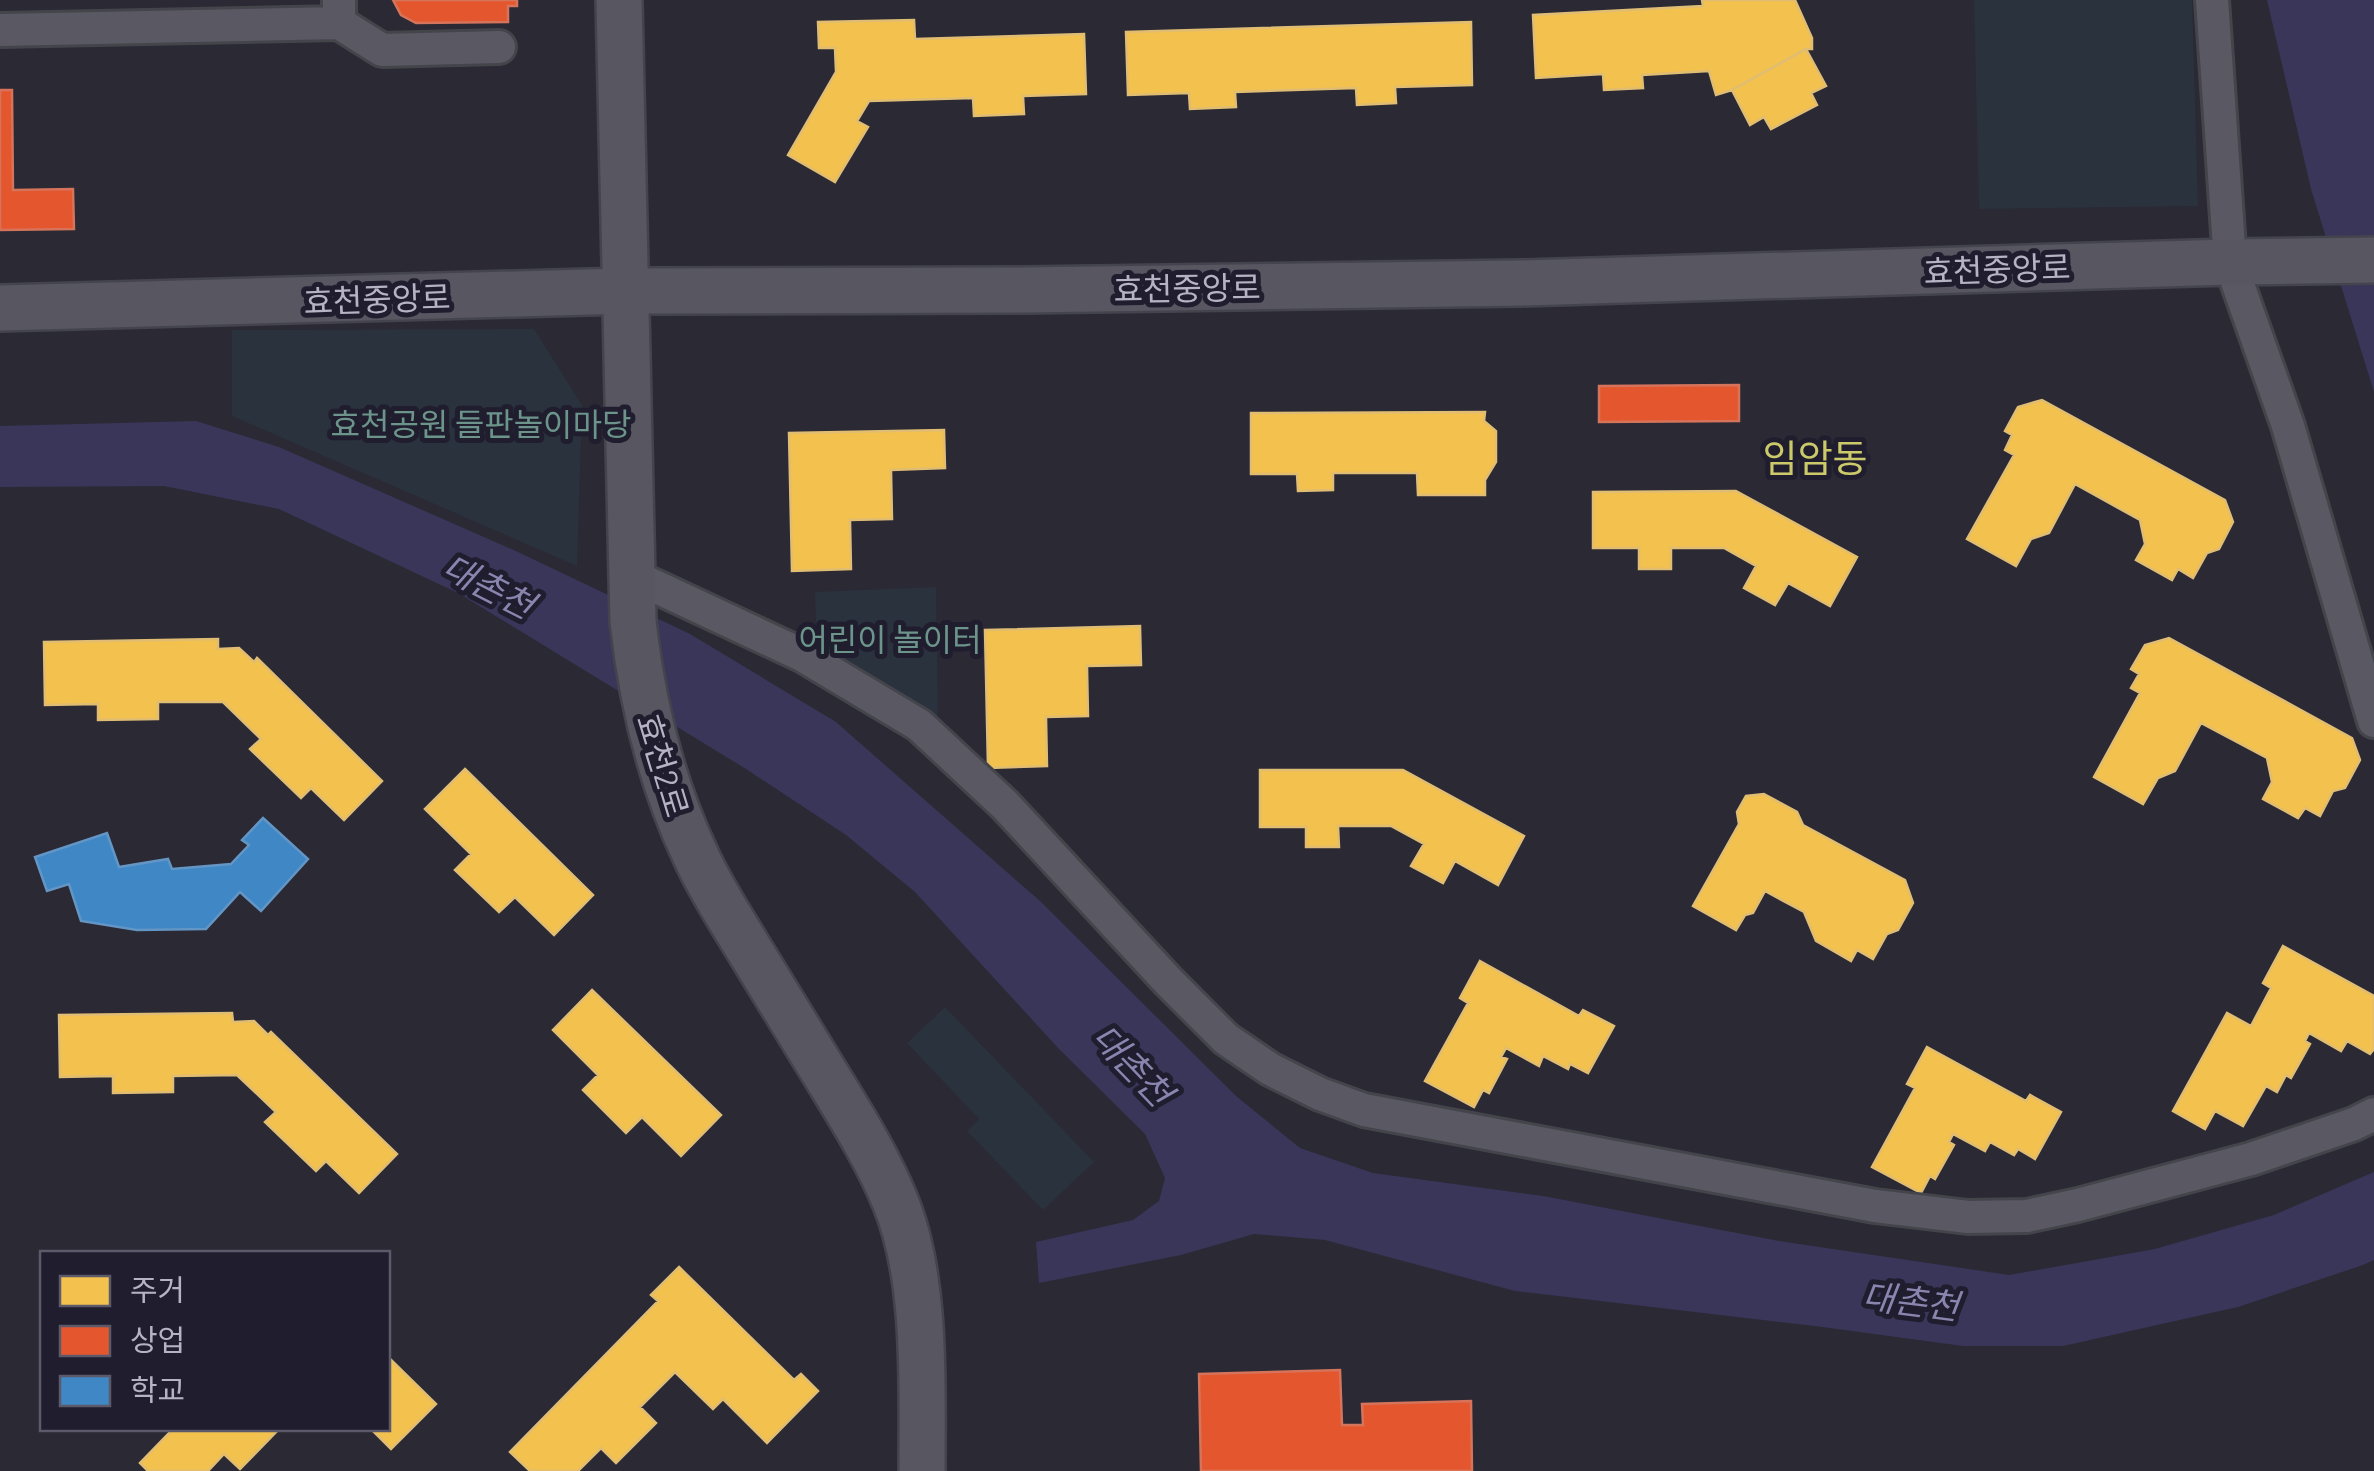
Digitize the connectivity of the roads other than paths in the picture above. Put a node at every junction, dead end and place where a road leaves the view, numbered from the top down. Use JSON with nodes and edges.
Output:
{"nodes":[{"id":1,"x":619,"y":0,"type":"edge"},
{"id":2,"x":2212,"y":0,"type":"edge"},
{"id":3,"x":339,"y":12,"type":"edge"},
{"id":4,"x":0,"y":30,"type":"edge"},
{"id":5,"x":499,"y":47,"type":"dead end"},
{"id":6,"x":2374,"y":260,"type":"edge"},
{"id":7,"x":2237,"y":261,"type":"junction"},
{"id":8,"x":624,"y":291,"type":"junction"},
{"id":9,"x":0,"y":308,"type":"edge"},
{"id":10,"x":633,"y":576,"type":"junction"},
{"id":11,"x":2374,"y":722,"type":"edge"},
{"id":12,"x":2374,"y":1114,"type":"edge"},
{"id":13,"x":922,"y":1471,"type":"edge"}],
"edges":[{"from":1,"to":8,"type":"street","name":"효천2로"},
{"from":2,"to":7,"type":"street"},
{"from":3,"to":4,"type":"street"},
{"from":3,"to":5,"type":"street"},
{"from":6,"to":7,"type":"street","name":"효천중앙로"},
{"from":7,"to":8,"type":"street","name":"효천중앙로"},
{"from":7,"to":11,"type":"street"},
{"from":8,"to":9,"type":"street","name":"효천중앙로"},
{"from":8,"to":10,"type":"street","name":"효천2로"},
{"from":10,"to":12,"type":"street"},
{"from":10,"to":13,"type":"street","name":"효천2로"}]}
